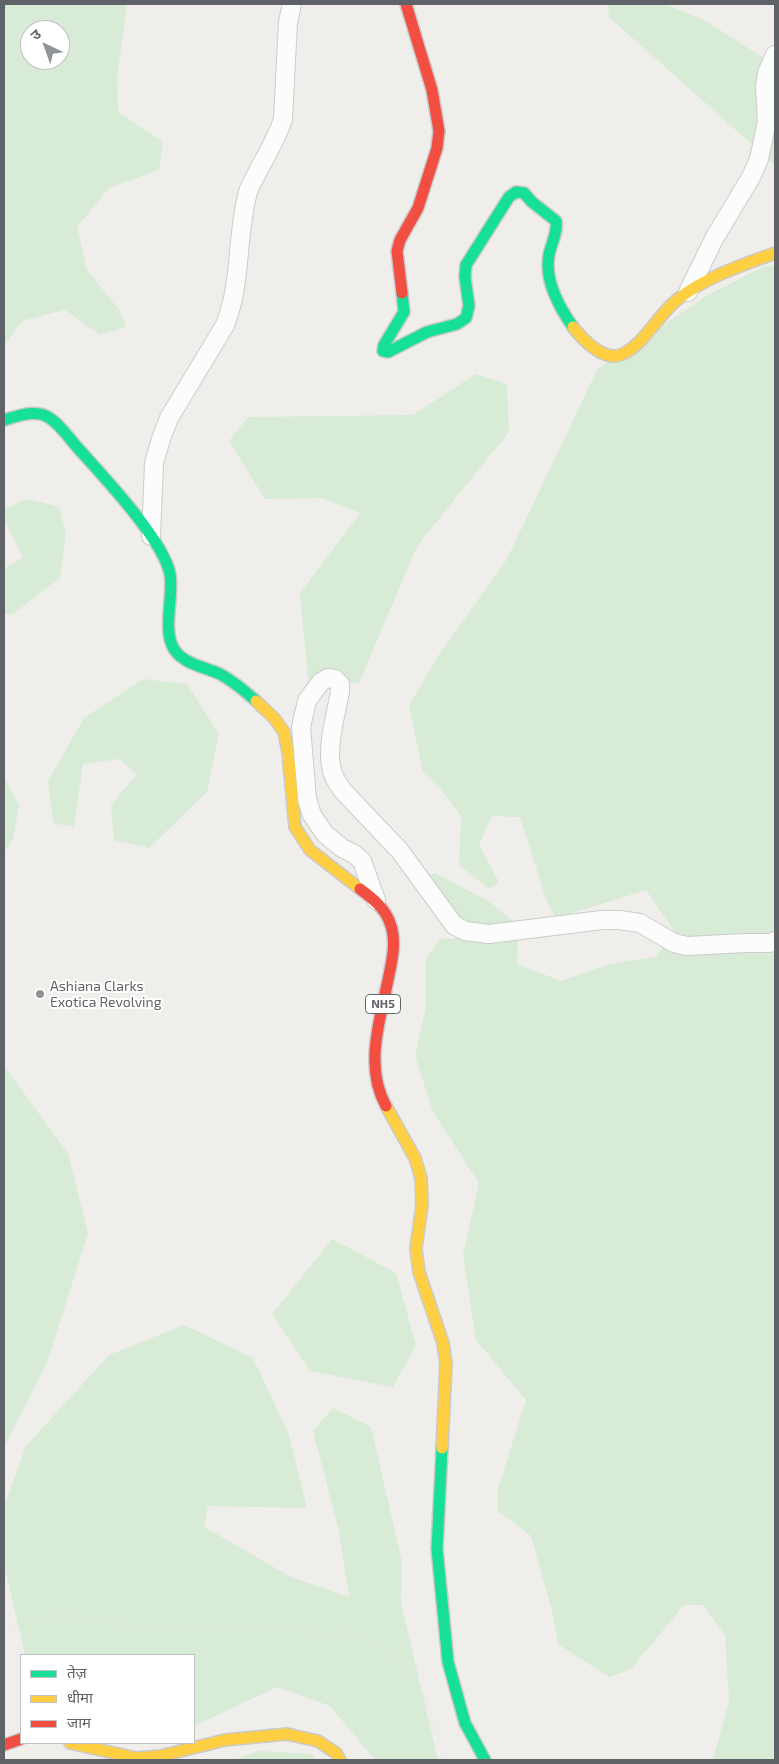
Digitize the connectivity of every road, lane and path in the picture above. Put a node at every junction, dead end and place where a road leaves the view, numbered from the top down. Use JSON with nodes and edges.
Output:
{"nodes":[{"id":1,"x":292,"y":4,"type":"edge"},
{"id":2,"x":406,"y":4,"type":"edge"},
{"id":3,"x":775,"y":54,"type":"edge"},
{"id":4,"x":775,"y":253,"type":"edge"},
{"id":5,"x":688,"y":292,"type":"junction"},
{"id":6,"x":4,"y":420,"type":"edge"},
{"id":7,"x":151,"y":536,"type":"junction"},
{"id":8,"x":376,"y":901,"type":"junction"},
{"id":9,"x":775,"y":941,"type":"edge"},
{"id":10,"x":20,"y":1739,"type":"edge"},
{"id":11,"x":74,"y":1744,"type":"edge"},
{"id":12,"x":4,"y":1745,"type":"edge"},
{"id":13,"x":340,"y":1760,"type":"edge"},
{"id":14,"x":485,"y":1760,"type":"edge"}],
"edges":[{"from":1,"to":7,"type":"street"},
{"from":2,"to":5,"type":"main road"},
{"from":3,"to":5,"type":"street"},
{"from":4,"to":5,"type":"main road"},
{"from":6,"to":7,"type":"main road","number":"NH5"},
{"from":7,"to":8,"type":"main road","number":"NH5"},
{"from":8,"to":9,"type":"street"},
{"from":8,"to":14,"type":"main road","number":"NH5"},
{"from":10,"to":12,"type":"main road"},
{"from":11,"to":13,"type":"main road"}]}
